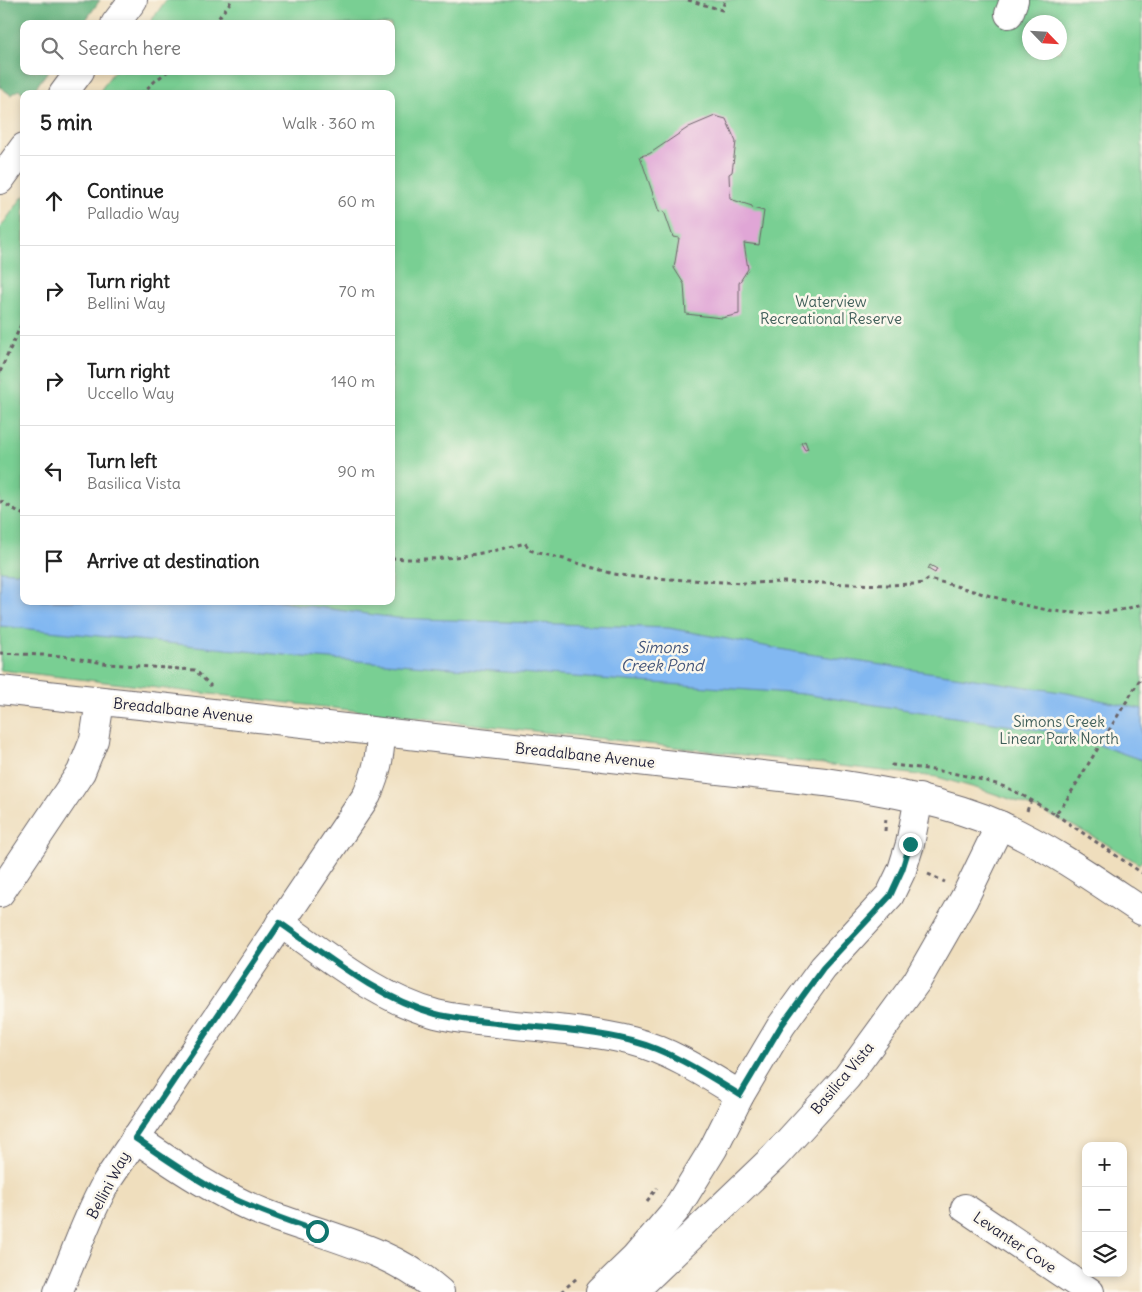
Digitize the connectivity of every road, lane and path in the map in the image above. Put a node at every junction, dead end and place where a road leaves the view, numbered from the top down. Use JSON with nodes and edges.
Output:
{"nodes":[{"id":1,"x":133,"y":0,"type":"edge"},
{"id":2,"x":232,"y":0,"type":"edge"},
{"id":3,"x":688,"y":0,"type":"edge"},
{"id":4,"x":725,"y":0,"type":"edge"},
{"id":5,"x":118,"y":20,"type":"edge"},
{"id":6,"x":217,"y":20,"type":"edge"},
{"id":7,"x":77,"y":75,"type":"edge"},
{"id":8,"x":162,"y":75,"type":"edge"},
{"id":9,"x":66,"y":90,"type":"edge"},
{"id":10,"x":145,"y":90,"type":"edge"},
{"id":11,"x":20,"y":153,"type":"edge"},
{"id":12,"x":0,"y":180,"type":"edge"},
{"id":13,"x":20,"y":327,"type":"edge"},
{"id":14,"x":0,"y":372,"type":"edge"},
{"id":15,"x":0,"y":501,"type":"edge"},
{"id":16,"x":20,"y":512,"type":"edge"},
{"id":17,"x":395,"y":558,"type":"edge"},
{"id":18,"x":1142,"y":604,"type":"edge"},
{"id":19,"x":0,"y":653,"type":"edge"},
{"id":20,"x":1142,"y":676,"type":"edge"},
{"id":21,"x":214,"y":689,"type":"dead end"},
{"id":22,"x":0,"y":690,"type":"edge"},
{"id":23,"x":100,"y":701,"type":"junction"},
{"id":24,"x":373,"y":732,"type":"junction"},
{"id":25,"x":919,"y":798,"type":"junction"},
{"id":26,"x":1031,"y":800,"type":"dead end"},
{"id":27,"x":1055,"y":814,"type":"junction"},
{"id":28,"x":1000,"y":826,"type":"junction"},
{"id":29,"x":1142,"y":873,"type":"edge"},
{"id":30,"x":0,"y":893,"type":"edge"},
{"id":31,"x":1142,"y":911,"type":"edge"},
{"id":32,"x":280,"y":923,"type":"junction"},
{"id":33,"x":740,"y":1095,"type":"junction"},
{"id":34,"x":135,"y":1138,"type":"junction"},
{"id":35,"x":965,"y":1208,"type":"dead end"},
{"id":36,"x":58,"y":1292,"type":"edge"},
{"id":37,"x":440,"y":1292,"type":"edge"},
{"id":38,"x":600,"y":1292,"type":"edge"},
{"id":39,"x":634,"y":1292,"type":"edge"},
{"id":40,"x":1090,"y":1292,"type":"edge"}],
"edges":[{"from":1,"to":5,"type":"street"},
{"from":2,"to":6,"type":"path"},
{"from":3,"to":4,"type":"path"},
{"from":7,"to":9,"type":"street"},
{"from":8,"to":10,"type":"path"},
{"from":11,"to":12,"type":"street"},
{"from":13,"to":14,"type":"path"},
{"from":15,"to":16,"type":"path"},
{"from":17,"to":18,"type":"path"},
{"from":19,"to":21,"type":"path"},
{"from":20,"to":27,"type":"path"},
{"from":22,"to":23,"type":"street","name":"Breadalbane Avenue"},
{"from":23,"to":24,"type":"street","name":"Breadalbane Avenue"},
{"from":23,"to":30,"type":"street"},
{"from":24,"to":25,"type":"street","name":"Breadalbane Avenue"},
{"from":24,"to":32,"type":"street","name":"Bellini Way"},
{"from":25,"to":28,"type":"street","name":"Breadalbane Avenue"},
{"from":25,"to":33,"type":"street"},
{"from":26,"to":27,"type":"path"},
{"from":27,"to":29,"type":"path"},
{"from":28,"to":31,"type":"street","name":"Breadalbane Avenue"},
{"from":28,"to":39,"type":"street","name":"Basilica Vista"},
{"from":32,"to":33,"type":"street"},
{"from":32,"to":34,"type":"street","name":"Bellini Way"},
{"from":33,"to":38,"type":"street"},
{"from":34,"to":36,"type":"street","name":"Bellini Way"},
{"from":34,"to":37,"type":"street"},
{"from":35,"to":40,"type":"street","name":"Levanter Cove"}]}
